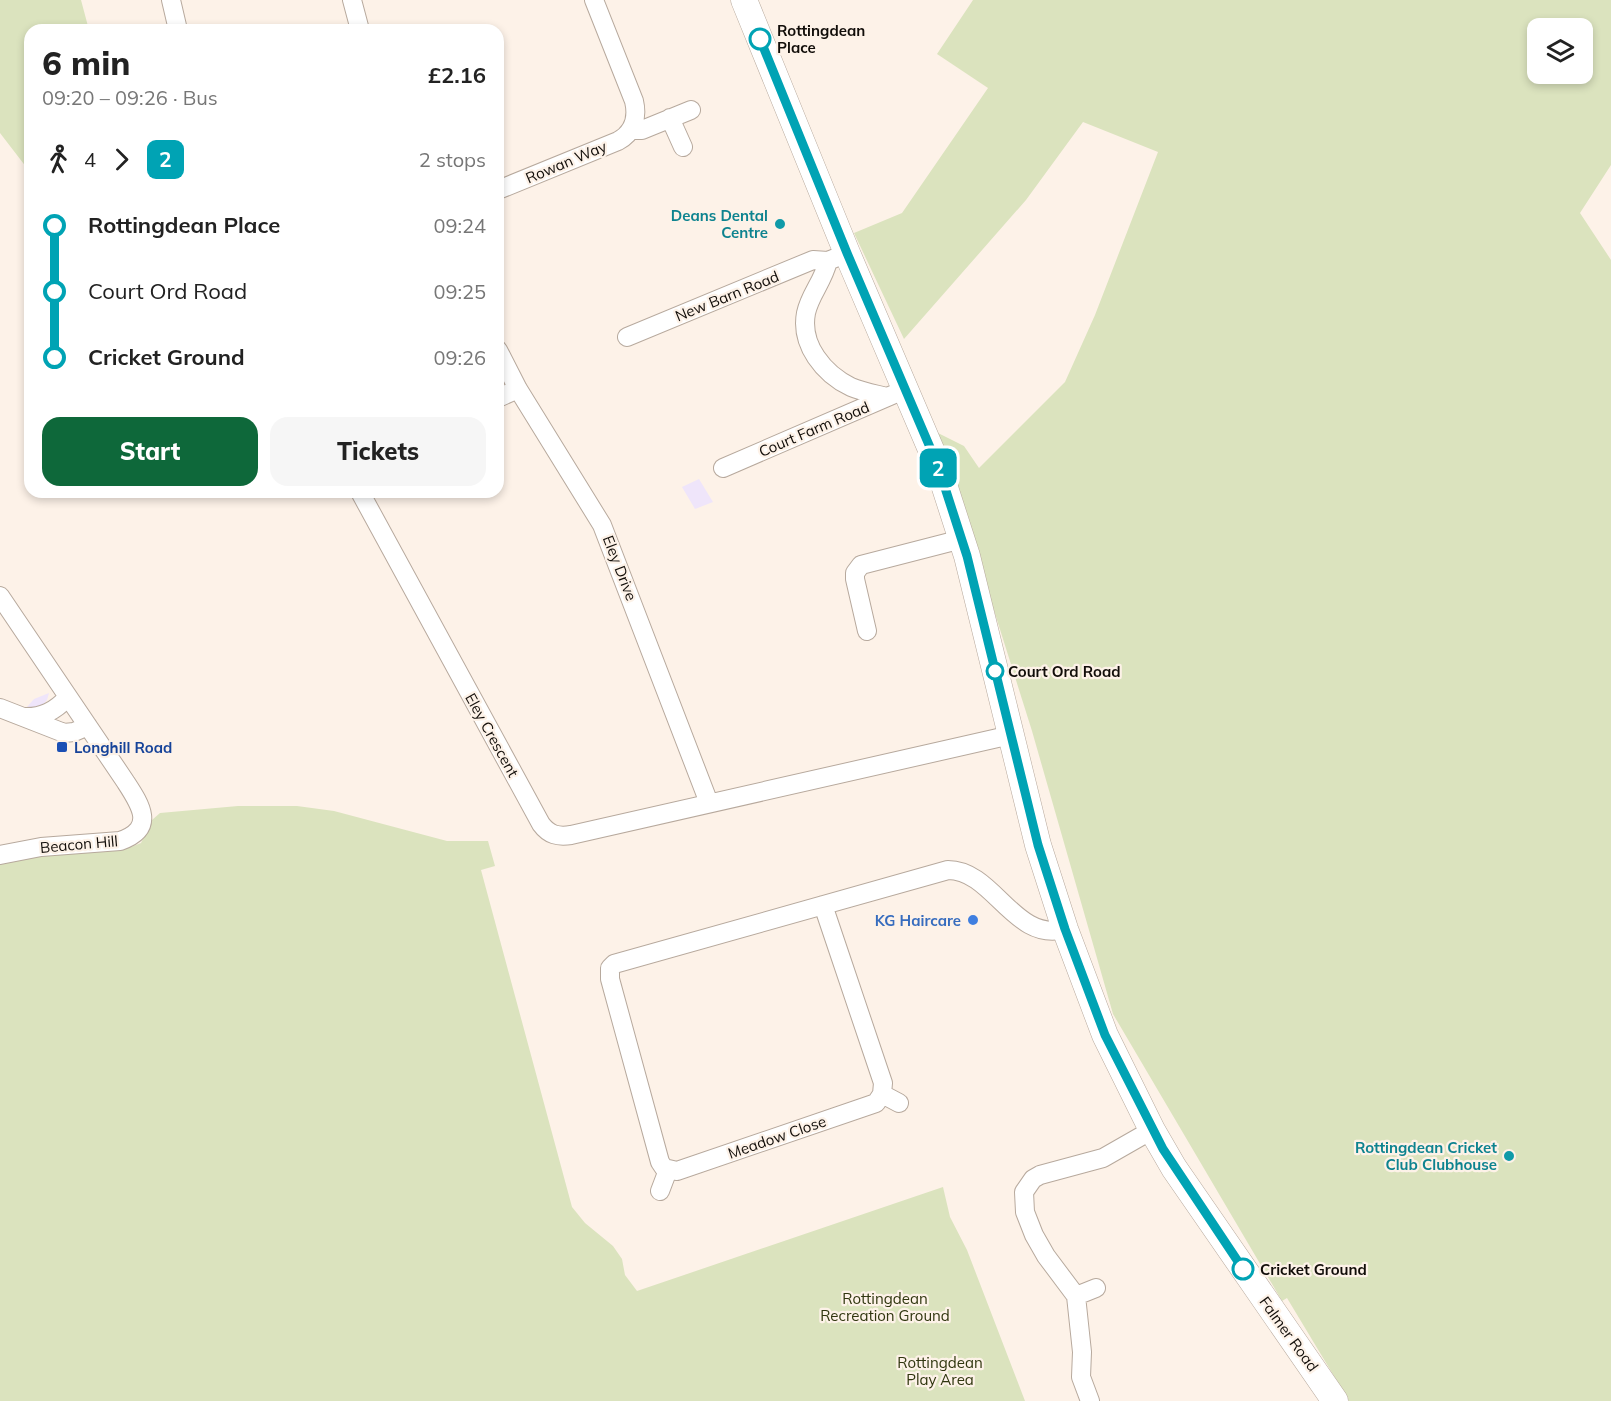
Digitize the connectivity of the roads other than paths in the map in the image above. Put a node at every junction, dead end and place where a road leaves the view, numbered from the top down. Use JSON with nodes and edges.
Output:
{"nodes":[{"id":1,"x":171,"y":0,"type":"edge"},
{"id":2,"x":352,"y":0,"type":"edge"},
{"id":3,"x":594,"y":0,"type":"edge"},
{"id":4,"x":744,"y":0,"type":"edge"},
{"id":5,"x":177,"y":24,"type":"edge"},
{"id":6,"x":358,"y":24,"type":"edge"},
{"id":7,"x":691,"y":110,"type":"dead end"},
{"id":8,"x":670,"y":118,"type":"junction"},
{"id":9,"x":630,"y":130,"type":"junction"},
{"id":10,"x":683,"y":147,"type":"dead end"},
{"id":11,"x":504,"y":188,"type":"edge"},
{"id":12,"x":837,"y":257,"type":"junction"},
{"id":13,"x":627,"y":338,"type":"dead end"},
{"id":14,"x":504,"y":362,"type":"edge"},
{"id":15,"x":518,"y":389,"type":"junction"},
{"id":16,"x":897,"y":393,"type":"junction"},
{"id":17,"x":504,"y":395,"type":"edge"},
{"id":18,"x":723,"y":468,"type":"dead end"},
{"id":19,"x":363,"y":498,"type":"edge"},
{"id":20,"x":962,"y":539,"type":"junction"},
{"id":21,"x":0,"y":596,"type":"edge"},
{"id":22,"x":867,"y":631,"type":"dead end"},
{"id":23,"x":68,"y":697,"type":"junction"},
{"id":24,"x":0,"y":708,"type":"edge"},
{"id":25,"x":21,"y":717,"type":"junction"},
{"id":26,"x":88,"y":726,"type":"junction"},
{"id":27,"x":1011,"y":735,"type":"junction"},
{"id":28,"x":709,"y":803,"type":"junction"},
{"id":29,"x":0,"y":855,"type":"edge"},
{"id":30,"x":823,"y":905,"type":"junction"},
{"id":31,"x":1065,"y":929,"type":"junction"},
{"id":32,"x":882,"y":1094,"type":"junction"},
{"id":33,"x":899,"y":1104,"type":"dead end"},
{"id":34,"x":1152,"y":1130,"type":"junction"},
{"id":35,"x":668,"y":1170,"type":"junction"},
{"id":36,"x":660,"y":1191,"type":"dead end"},
{"id":37,"x":1096,"y":1288,"type":"dead end"},
{"id":38,"x":1076,"y":1296,"type":"junction"},
{"id":39,"x":1090,"y":1401,"type":"edge"},
{"id":40,"x":1335,"y":1401,"type":"edge"}],
"edges":[{"from":1,"to":5,"type":"street"},
{"from":2,"to":6,"type":"street"},
{"from":3,"to":9,"type":"street"},
{"from":4,"to":12,"type":"main road","name":"Falmer Road"},
{"from":7,"to":8,"type":"street","name":"Rowan Way"},
{"from":8,"to":9,"type":"street","name":"Rowan Way"},
{"from":8,"to":10,"type":"street"},
{"from":9,"to":11,"type":"street","name":"Rowan Way"},
{"from":12,"to":13,"type":"street","name":"New Barn Road"},
{"from":12,"to":16,"type":"main road","name":"Falmer Road"},
{"from":12,"to":16,"type":"street"},
{"from":14,"to":15,"type":"street","name":"Eley Drive"},
{"from":15,"to":17,"type":"street"},
{"from":15,"to":28,"type":"street","name":"Eley Drive"},
{"from":16,"to":18,"type":"street","name":"Court Farm Road"},
{"from":16,"to":20,"type":"main road","name":"Falmer Road"},
{"from":19,"to":28,"type":"street","name":"Eley Crescent"},
{"from":20,"to":22,"type":"street"},
{"from":20,"to":27,"type":"main road","name":"Falmer Road"},
{"from":21,"to":23,"type":"street"},
{"from":23,"to":25,"type":"street"},
{"from":23,"to":26,"type":"street"},
{"from":24,"to":25,"type":"street"},
{"from":25,"to":26,"type":"street"},
{"from":26,"to":29,"type":"street","name":"Beacon Hill"},
{"from":27,"to":28,"type":"street"},
{"from":27,"to":31,"type":"main road","name":"Falmer Road"},
{"from":30,"to":31,"type":"street"},
{"from":30,"to":32,"type":"street"},
{"from":30,"to":35,"type":"street"},
{"from":31,"to":34,"type":"main road","name":"Falmer Road"},
{"from":32,"to":33,"type":"street"},
{"from":32,"to":35,"type":"street","name":"Meadow Close"},
{"from":34,"to":38,"type":"street"},
{"from":34,"to":40,"type":"main road","name":"Falmer Road"},
{"from":35,"to":36,"type":"street"},
{"from":37,"to":38,"type":"street"},
{"from":38,"to":39,"type":"street"}]}
